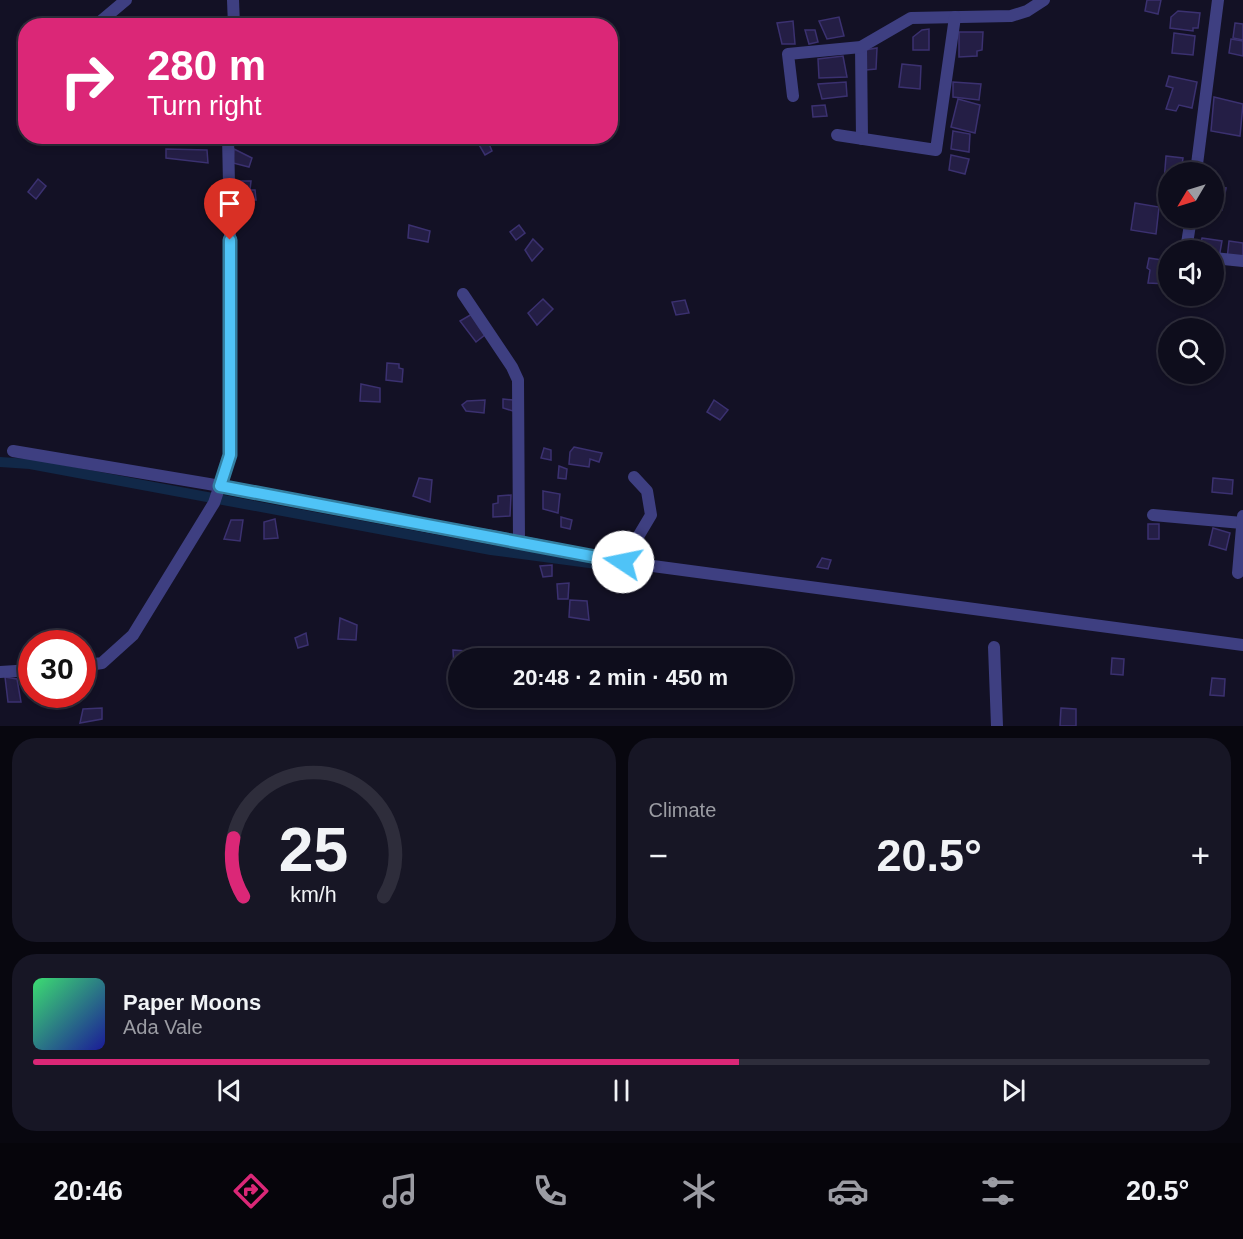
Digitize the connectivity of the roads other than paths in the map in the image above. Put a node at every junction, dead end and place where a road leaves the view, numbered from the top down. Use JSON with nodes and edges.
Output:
{"nodes":[{"id":1,"x":126,"y":0,"type":"edge"},
{"id":2,"x":234,"y":0,"type":"edge"},
{"id":3,"x":1044,"y":0,"type":"edge"},
{"id":4,"x":1218,"y":0,"type":"edge"},
{"id":5,"x":955,"y":17,"type":"junction"},
{"id":6,"x":105,"y":18,"type":"edge"},
{"id":7,"x":234,"y":18,"type":"edge"},
{"id":8,"x":861,"y":47,"type":"junction"},
{"id":9,"x":793,"y":96,"type":"dead end"},
{"id":10,"x":837,"y":135,"type":"dead end"},
{"id":11,"x":862,"y":139,"type":"junction"},
{"id":12,"x":228,"y":144,"type":"edge"},
{"id":13,"x":1197,"y":162,"type":"edge"},
{"id":14,"x":1224,"y":259,"type":"edge"},
{"id":15,"x":1243,"y":261,"type":"edge"},
{"id":16,"x":463,"y":294,"type":"dead end"},
{"id":17,"x":13,"y":451,"type":"dead end"},
{"id":18,"x":634,"y":477,"type":"dead end"},
{"id":19,"x":217,"y":493,"type":"junction"},
{"id":20,"x":1153,"y":515,"type":"dead end"},
{"id":21,"x":1243,"y":516,"type":"edge"},
{"id":22,"x":1242,"y":523,"type":"edge"},
{"id":23,"x":519,"y":541,"type":"junction"},
{"id":24,"x":623,"y":562,"type":"junction"},
{"id":25,"x":1238,"y":573,"type":"dead end"},
{"id":26,"x":1243,"y":645,"type":"edge"},
{"id":27,"x":994,"y":648,"type":"dead end"},
{"id":28,"x":96,"y":664,"type":"edge"},
{"id":29,"x":18,"y":671,"type":"edge"},
{"id":30,"x":0,"y":672,"type":"edge"},
{"id":31,"x":997,"y":726,"type":"edge"}],
"edges":[{"from":1,"to":6,"type":"street"},
{"from":2,"to":7,"type":"street"},
{"from":3,"to":5,"type":"street"},
{"from":4,"to":13,"type":"street"},
{"from":5,"to":8,"type":"street"},
{"from":5,"to":11,"type":"street"},
{"from":8,"to":9,"type":"street"},
{"from":8,"to":11,"type":"street"},
{"from":10,"to":11,"type":"street"},
{"from":12,"to":19,"type":"street"},
{"from":14,"to":15,"type":"street"},
{"from":16,"to":23,"type":"street"},
{"from":17,"to":19,"type":"street"},
{"from":18,"to":24,"type":"street"},
{"from":19,"to":23,"type":"street"},
{"from":19,"to":28,"type":"street"},
{"from":20,"to":22,"type":"street"},
{"from":21,"to":22,"type":"street"},
{"from":22,"to":25,"type":"street"},
{"from":23,"to":24,"type":"street"},
{"from":24,"to":26,"type":"street"},
{"from":27,"to":31,"type":"street"},
{"from":29,"to":30,"type":"street"}]}
